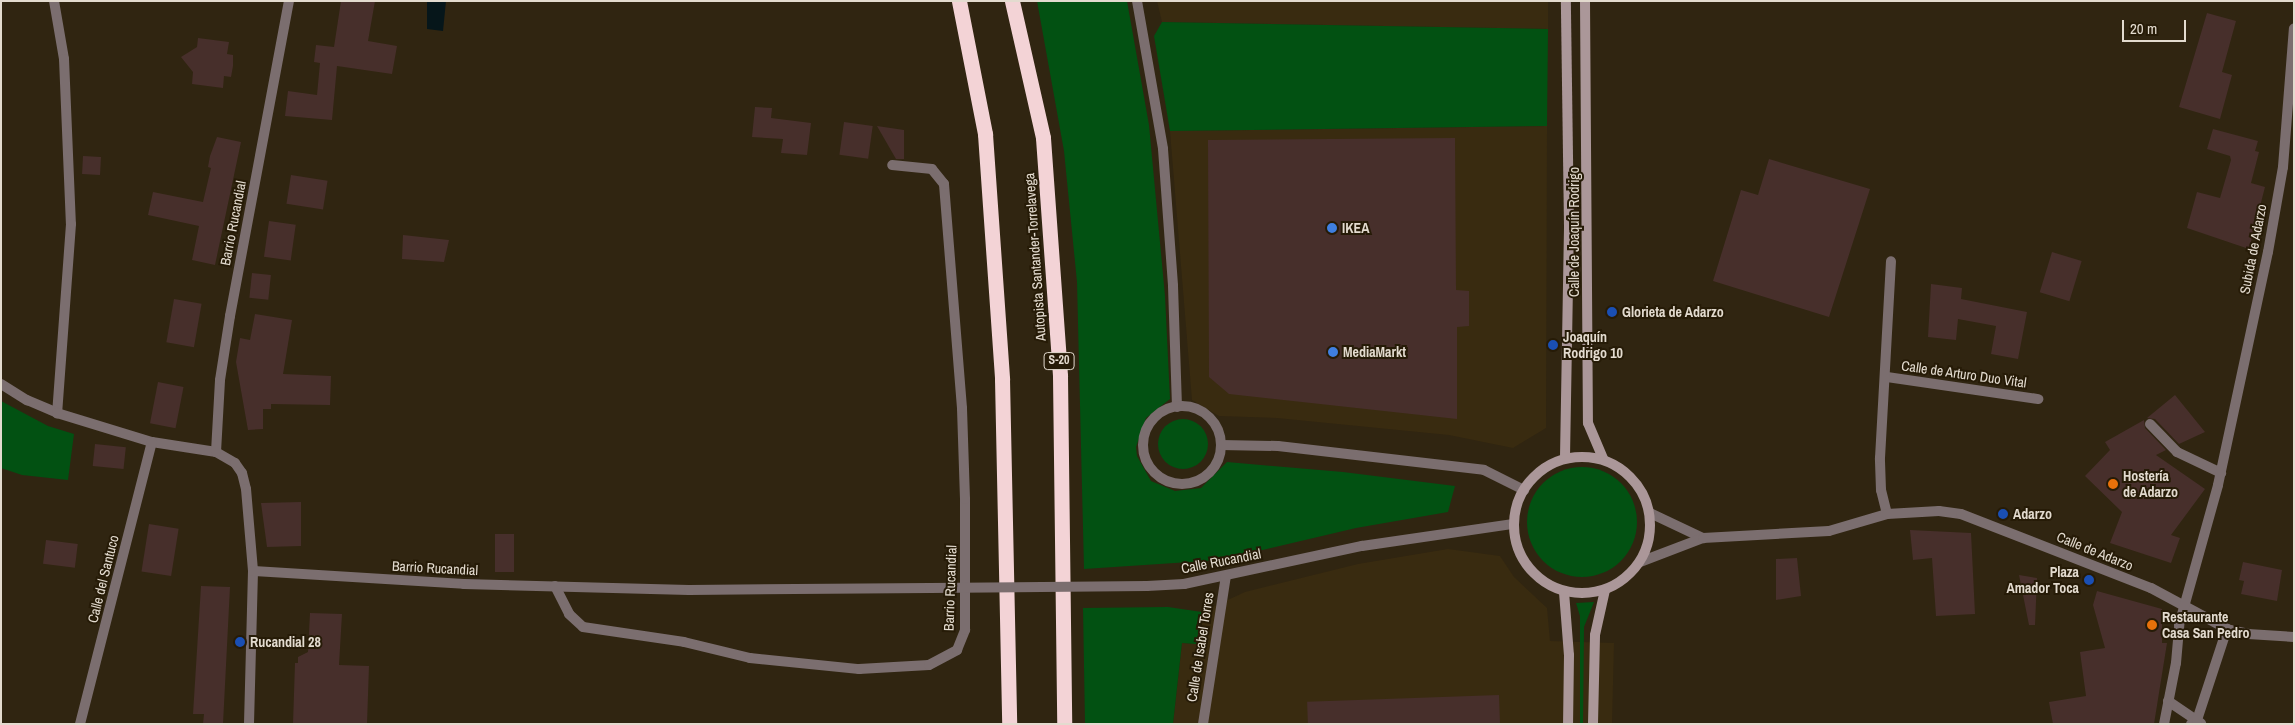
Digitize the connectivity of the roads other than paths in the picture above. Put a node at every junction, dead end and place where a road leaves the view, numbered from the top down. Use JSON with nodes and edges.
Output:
{"nodes":[{"id":1,"x":54,"y":1,"type":"edge"},
{"id":2,"x":288,"y":1,"type":"edge"},
{"id":3,"x":959,"y":1,"type":"edge"},
{"id":4,"x":1012,"y":1,"type":"edge"},
{"id":5,"x":1137,"y":1,"type":"edge"},
{"id":6,"x":1566,"y":1,"type":"edge"},
{"id":7,"x":1585,"y":1,"type":"edge"},
{"id":8,"x":2294,"y":28,"type":"edge"},
{"id":9,"x":892,"y":165,"type":"dead end"},
{"id":10,"x":1892,"y":261,"type":"dead end"},
{"id":11,"x":1887,"y":377,"type":"junction"},
{"id":12,"x":1,"y":384,"type":"edge"},
{"id":13,"x":2038,"y":399,"type":"dead end"},
{"id":14,"x":1177,"y":406,"type":"junction"},
{"id":15,"x":57,"y":413,"type":"junction"},
{"id":16,"x":2150,"y":424,"type":"dead end"},
{"id":17,"x":152,"y":442,"type":"junction"},
{"id":18,"x":1221,"y":445,"type":"junction"},
{"id":19,"x":216,"y":452,"type":"junction"},
{"id":20,"x":1565,"y":457,"type":"junction"},
{"id":21,"x":1603,"y":459,"type":"junction"},
{"id":22,"x":2221,"y":473,"type":"junction"},
{"id":23,"x":1524,"y":490,"type":"junction"},
{"id":24,"x":1650,"y":513,"type":"junction"},
{"id":25,"x":1887,"y":514,"type":"junction"},
{"id":26,"x":1513,"y":524,"type":"junction"},
{"id":27,"x":1703,"y":538,"type":"junction"},
{"id":28,"x":1640,"y":562,"type":"junction"},
{"id":29,"x":253,"y":571,"type":"junction"},
{"id":30,"x":1226,"y":576,"type":"junction"},
{"id":31,"x":555,"y":586,"type":"junction"},
{"id":32,"x":930,"y":588,"type":"joint"},
{"id":33,"x":1605,"y":590,"type":"junction"},
{"id":34,"x":1564,"y":592,"type":"junction"},
{"id":35,"x":2186,"y":604,"type":"junction"},
{"id":36,"x":2227,"y":629,"type":"junction"},
{"id":37,"x":2294,"y":637,"type":"edge"},
{"id":38,"x":2168,"y":701,"type":"junction"},
{"id":39,"x":81,"y":723,"type":"edge"},
{"id":40,"x":2197,"y":723,"type":"edge"},
{"id":41,"x":248,"y":724,"type":"edge"},
{"id":42,"x":1009,"y":724,"type":"edge"},
{"id":43,"x":1064,"y":724,"type":"edge"},
{"id":44,"x":1203,"y":724,"type":"edge"},
{"id":45,"x":1568,"y":724,"type":"edge"},
{"id":46,"x":1593,"y":724,"type":"edge"},
{"id":47,"x":2164,"y":724,"type":"edge"}],
"edges":[{"from":1,"to":15,"type":"street"},
{"from":2,"to":19,"type":"street","name":"Barrio Rucandial"},
{"from":3,"to":42,"type":"highway"},
{"from":4,"to":43,"type":"highway","name":"Autopista Santander-Torrelavega","number":"S-20"},
{"from":5,"to":14,"type":"street"},
{"from":6,"to":20,"type":"main road","name":"Calle de Joaquín Rodrigo"},
{"from":7,"to":21,"type":"main road","name":"Calle de Joaquín Rodrigo"},
{"from":8,"to":22,"type":"street","name":"Subida de Adarzo"},
{"from":9,"to":31,"type":"street","name":"Barrio Rucandial"},
{"from":10,"to":11,"type":"street","name":"Calle de Arturo Duo Vital"},
{"from":11,"to":13,"type":"street","name":"Calle de Arturo Duo Vital"},
{"from":11,"to":25,"type":"street","name":"Calle de Arturo Duo Vital"},
{"from":12,"to":15,"type":"street"},
{"from":14,"to":18,"type":"street"},
{"from":14,"to":18,"type":"street"},
{"from":15,"to":17,"type":"street"},
{"from":16,"to":22,"type":"street"},
{"from":17,"to":19,"type":"street"},
{"from":17,"to":39,"type":"street","name":"Calle del Santuco"},
{"from":18,"to":23,"type":"street"},
{"from":19,"to":29,"type":"street"},
{"from":20,"to":21,"type":"main road"},
{"from":20,"to":23,"type":"main road"},
{"from":21,"to":24,"type":"main road"},
{"from":22,"to":35,"type":"street","name":"Subida de Adarzo"},
{"from":23,"to":26,"type":"main road"},
{"from":24,"to":27,"type":"street","name":"Calle de Adarzo"},
{"from":24,"to":28,"type":"main road"},
{"from":25,"to":27,"type":"street","name":"Calle de Adarzo"},
{"from":25,"to":35,"type":"street","name":"Calle de Adarzo"},
{"from":26,"to":30,"type":"street","name":"Calle Rucandial"},
{"from":26,"to":34,"type":"main road"},
{"from":27,"to":28,"type":"street","name":"Calle de Adarzo"},
{"from":28,"to":33,"type":"main road"},
{"from":29,"to":31,"type":"street","name":"Barrio Rucandial"},
{"from":29,"to":41,"type":"street"},
{"from":30,"to":32,"type":"street","name":"Calle Rucandial","bridge":true},
{"from":30,"to":44,"type":"street","name":"Calle de Isabel Torres"},
{"from":31,"to":32,"type":"street","name":"Barrio Rucandial"},
{"from":33,"to":34,"type":"main road"},
{"from":33,"to":46,"type":"main road"},
{"from":34,"to":45,"type":"main road"},
{"from":35,"to":36,"type":"street","name":"Calle de Adarzo"},
{"from":35,"to":38,"type":"street","name":"Subida de Adarzo"},
{"from":36,"to":37,"type":"street","name":"Calle de Adarzo"},
{"from":36,"to":40,"type":"street"},
{"from":38,"to":40,"type":"street"},
{"from":38,"to":47,"type":"street","name":"Subida de Adarzo"}]}
